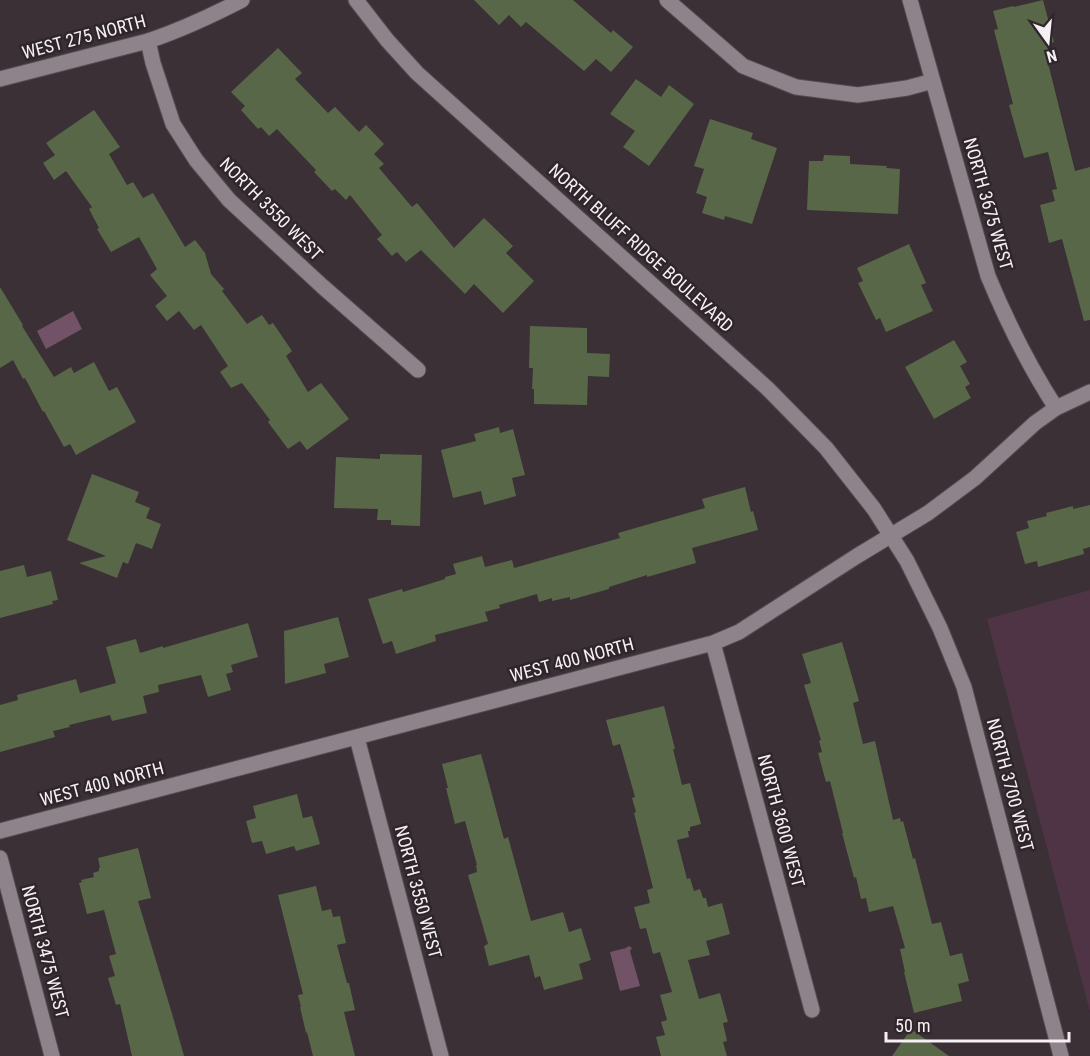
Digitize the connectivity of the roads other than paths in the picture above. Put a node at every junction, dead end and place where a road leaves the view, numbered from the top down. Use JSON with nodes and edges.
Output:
{"nodes":[{"id":1,"x":242,"y":0,"type":"edge"},
{"id":2,"x":356,"y":0,"type":"edge"},
{"id":3,"x":667,"y":0,"type":"edge"},
{"id":4,"x":910,"y":0,"type":"edge"},
{"id":5,"x":148,"y":41,"type":"junction"},
{"id":6,"x":0,"y":80,"type":"edge"},
{"id":7,"x":933,"y":81,"type":"junction"},
{"id":8,"x":417,"y":370,"type":"dead end"},
{"id":9,"x":1090,"y":392,"type":"edge"},
{"id":10,"x":1056,"y":408,"type":"junction"},
{"id":11,"x":891,"y":535,"type":"junction"},
{"id":12,"x":713,"y":643,"type":"junction"},
{"id":13,"x":357,"y":738,"type":"junction"},
{"id":14,"x":0,"y":831,"type":"edge"},
{"id":15,"x":0,"y":858,"type":"edge"},
{"id":16,"x":812,"y":1010,"type":"dead end"},
{"id":17,"x":52,"y":1056,"type":"edge"},
{"id":18,"x":441,"y":1056,"type":"edge"},
{"id":19,"x":1061,"y":1056,"type":"edge"}],
"edges":[{"from":1,"to":5,"type":"street","name":"WEST 275 NORTH"},
{"from":2,"to":11,"type":"street","name":"NORTH BLUFF RIDGE BOULEVARD"},
{"from":3,"to":7,"type":"street"},
{"from":4,"to":7,"type":"street","name":"NORTH 3675 WEST"},
{"from":5,"to":6,"type":"street","name":"WEST 275 NORTH"},
{"from":5,"to":8,"type":"street","name":"NORTH 3550 WEST"},
{"from":7,"to":10,"type":"street","name":"NORTH 3675 WEST"},
{"from":9,"to":10,"type":"street","name":"WEST 400 NORTH"},
{"from":10,"to":11,"type":"street","name":"WEST 400 NORTH"},
{"from":11,"to":12,"type":"street","name":"WEST 400 NORTH"},
{"from":11,"to":19,"type":"street","name":"NORTH 3700 WEST"},
{"from":12,"to":13,"type":"street","name":"WEST 400 NORTH"},
{"from":12,"to":16,"type":"street","name":"NORTH 3600 WEST"},
{"from":13,"to":14,"type":"street","name":"WEST 400 NORTH"},
{"from":13,"to":18,"type":"street","name":"NORTH 3550 WEST"},
{"from":15,"to":17,"type":"street","name":"NORTH 3475 WEST"}]}
